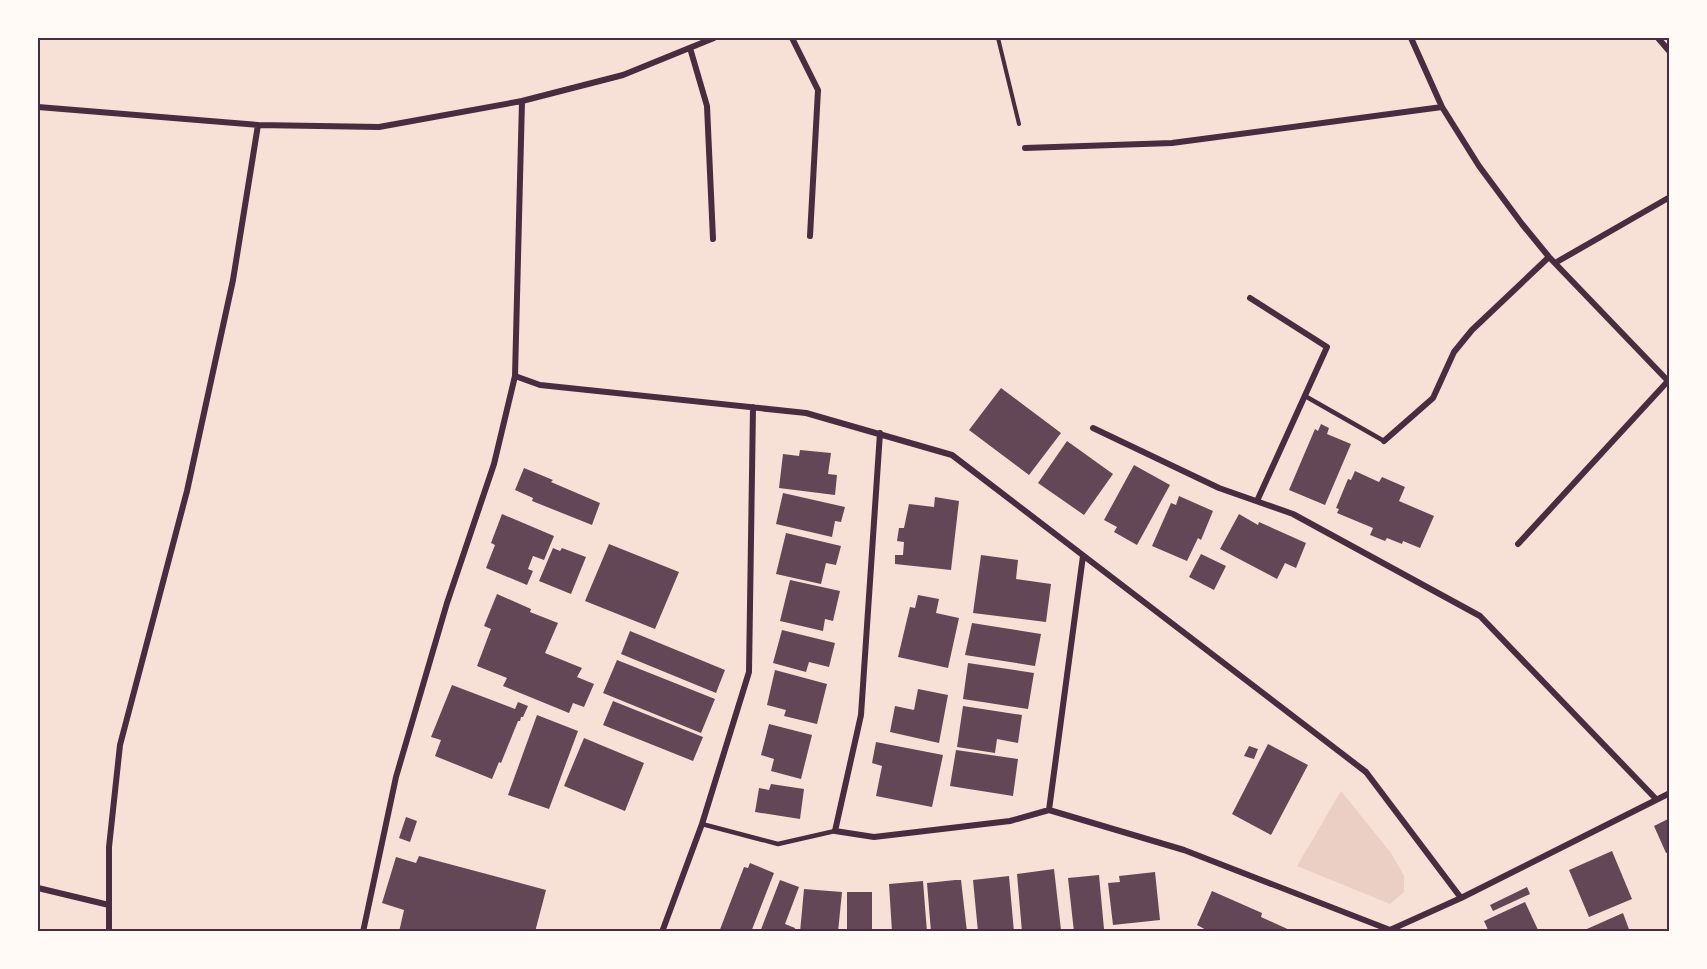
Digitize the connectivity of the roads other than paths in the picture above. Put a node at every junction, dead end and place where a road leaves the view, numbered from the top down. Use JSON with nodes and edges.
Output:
{"nodes":[{"id":1,"x":714,"y":38,"type":"edge"},
{"id":2,"x":792,"y":38,"type":"edge"},
{"id":3,"x":1411,"y":38,"type":"edge"},
{"id":4,"x":1658,"y":38,"type":"edge"},
{"id":5,"x":690,"y":48,"type":"junction"},
{"id":6,"x":1670,"y":52,"type":"edge"},
{"id":7,"x":522,"y":101,"type":"junction"},
{"id":8,"x":38,"y":107,"type":"edge"},
{"id":9,"x":1442,"y":107,"type":"junction"},
{"id":10,"x":258,"y":125,"type":"junction"},
{"id":11,"x":1025,"y":148,"type":"road end"},
{"id":12,"x":1670,"y":198,"type":"edge"},
{"id":13,"x":810,"y":236,"type":"dead end"},
{"id":14,"x":713,"y":238,"type":"dead end"},
{"id":15,"x":1549,"y":257,"type":"junction"},
{"id":16,"x":1555,"y":263,"type":"junction"},
{"id":17,"x":1250,"y":298,"type":"dead end"},
{"id":18,"x":515,"y":376,"type":"junction"},
{"id":19,"x":1669,"y":382,"type":"edge"},
{"id":20,"x":1305,"y":396,"type":"junction"},
{"id":21,"x":753,"y":407,"type":"junction"},
{"id":22,"x":1092,"y":428,"type":"dead end"},
{"id":23,"x":880,"y":433,"type":"junction"},
{"id":24,"x":1384,"y":441,"type":"joint"},
{"id":25,"x":1257,"y":501,"type":"junction"},
{"id":26,"x":1518,"y":544,"type":"dead end"},
{"id":27,"x":1083,"y":556,"type":"junction"},
{"id":28,"x":1670,"y":793,"type":"edge"},
{"id":29,"x":1656,"y":799,"type":"junction"},
{"id":30,"x":1049,"y":810,"type":"junction"},
{"id":31,"x":702,"y":824,"type":"junction"},
{"id":32,"x":835,"y":831,"type":"junction"},
{"id":33,"x":38,"y":888,"type":"edge"},
{"id":34,"x":1461,"y":898,"type":"junction"},
{"id":35,"x":109,"y":905,"type":"junction"},
{"id":36,"x":109,"y":932,"type":"edge"},
{"id":37,"x":363,"y":932,"type":"edge"},
{"id":38,"x":662,"y":932,"type":"edge"}],
"edges":[{"from":1,"to":5,"type":"street"},
{"from":2,"to":13,"type":"street"},
{"from":3,"to":9,"type":"street"},
{"from":4,"to":6,"type":"street"},
{"from":5,"to":7,"type":"street"},
{"from":5,"to":14,"type":"street"},
{"from":7,"to":10,"type":"street"},
{"from":7,"to":18,"type":"street"},
{"from":8,"to":10,"type":"street"},
{"from":9,"to":11,"type":"street"},
{"from":9,"to":15,"type":"street"},
{"from":10,"to":35,"type":"street"},
{"from":12,"to":16,"type":"street"},
{"from":15,"to":16,"type":"street"},
{"from":15,"to":24,"type":"street"},
{"from":16,"to":19,"type":"street"},
{"from":17,"to":20,"type":"street"},
{"from":18,"to":21,"type":"street"},
{"from":18,"to":37,"type":"street"},
{"from":19,"to":26,"type":"street"},
{"from":20,"to":24,"type":"lane"},
{"from":20,"to":25,"type":"street"},
{"from":21,"to":23,"type":"street"},
{"from":21,"to":31,"type":"street"},
{"from":22,"to":25,"type":"street"},
{"from":23,"to":27,"type":"street"},
{"from":23,"to":32,"type":"street"},
{"from":25,"to":29,"type":"street"},
{"from":27,"to":30,"type":"street"},
{"from":27,"to":34,"type":"street"},
{"from":28,"to":29,"type":"street"},
{"from":29,"to":34,"type":"street"},
{"from":30,"to":32,"type":"street"},
{"from":30,"to":34,"type":"street"},
{"from":31,"to":32,"type":"lane"},
{"from":31,"to":38,"type":"street"},
{"from":33,"to":35,"type":"street"},
{"from":35,"to":36,"type":"street"}]}
